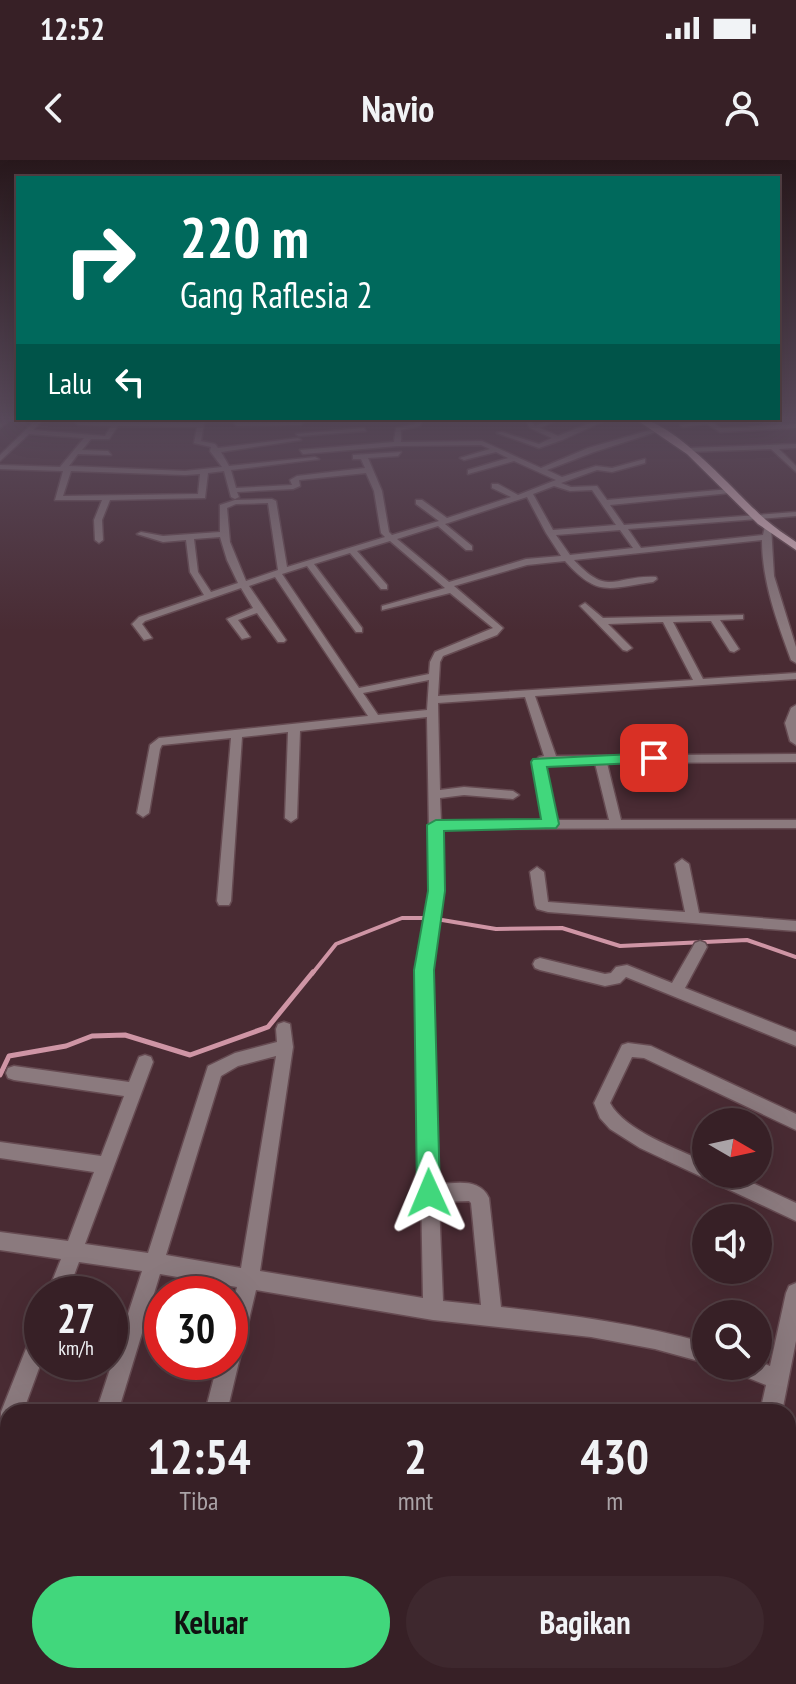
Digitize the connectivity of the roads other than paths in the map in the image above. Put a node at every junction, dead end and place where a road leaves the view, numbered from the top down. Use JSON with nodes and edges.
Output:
{"nodes":[{"id":1,"x":60,"y":489,"type":"edge"},
{"id":2,"x":204,"y":489,"type":"edge"},
{"id":3,"x":299,"y":489,"type":"edge"},
{"id":4,"x":377,"y":489,"type":"edge"},
{"id":5,"x":501,"y":489,"type":"edge"},
{"id":6,"x":541,"y":489,"type":"edge"},
{"id":7,"x":594,"y":489,"type":"edge"},
{"id":8,"x":233,"y":490,"type":"joint"},
{"id":9,"x":730,"y":491,"type":"joint"},
{"id":10,"x":529,"y":494,"type":"junction"},
{"id":11,"x":518,"y":498,"type":"junction"},
{"id":12,"x":106,"y":499,"type":"junction"},
{"id":13,"x":235,"y":502,"type":"junction"},
{"id":14,"x":419,"y":502,"type":"dead end"},
{"id":15,"x":604,"y":503,"type":"junction"},
{"id":16,"x":796,"y":514,"type":"edge"},
{"id":17,"x":756,"y":516,"type":"junction"},
{"id":18,"x":442,"y":522,"type":"junction"},
{"id":19,"x":620,"y":528,"type":"junction"},
{"id":20,"x":767,"y":532,"type":"junction"},
{"id":21,"x":550,"y":533,"type":"junction"},
{"id":22,"x":141,"y":534,"type":"dead end"},
{"id":23,"x":224,"y":534,"type":"junction"},
{"id":24,"x":389,"y":537,"type":"junction"},
{"id":25,"x":190,"y":538,"type":"junction"},
{"id":26,"x":99,"y":540,"type":"dead end"},
{"id":27,"x":796,"y":547,"type":"edge"},
{"id":28,"x":469,"y":548,"type":"dead end"},
{"id":29,"x":638,"y":550,"type":"junction"},
{"id":30,"x":352,"y":551,"type":"junction"},
{"id":31,"x":568,"y":557,"type":"junction"},
{"id":32,"x":309,"y":563,"type":"junction"},
{"id":33,"x":280,"y":572,"type":"junction"},
{"id":34,"x":653,"y":579,"type":"dead end"},
{"id":35,"x":243,"y":585,"type":"junction"},
{"id":36,"x":384,"y":587,"type":"dead end"},
{"id":37,"x":450,"y":587,"type":"junction"},
{"id":38,"x":209,"y":596,"type":"junction"},
{"id":39,"x":585,"y":606,"type":"dead end"},
{"id":40,"x":385,"y":608,"type":"dead end"},
{"id":41,"x":258,"y":609,"type":"junction"},
{"id":42,"x":796,"y":612,"type":"edge"},
{"id":43,"x":781,"y":613,"type":"junction"},
{"id":44,"x":740,"y":617,"type":"dead end"},
{"id":45,"x":666,"y":618,"type":"junction"},
{"id":46,"x":714,"y":618,"type":"junction"},
{"id":47,"x":602,"y":621,"type":"junction"},
{"id":48,"x":359,"y":630,"type":"dead end"},
{"id":49,"x":245,"y":637,"type":"dead end"},
{"id":50,"x":147,"y":638,"type":"dead end"},
{"id":51,"x":281,"y":640,"type":"dead end"},
{"id":52,"x":627,"y":648,"type":"dead end"},
{"id":53,"x":734,"y":649,"type":"dead end"},
{"id":54,"x":796,"y":660,"type":"edge"},
{"id":55,"x":434,"y":676,"type":"junction"},
{"id":56,"x":796,"y":676,"type":"edge"},
{"id":57,"x":699,"y":681,"type":"junction"},
{"id":58,"x":358,"y":691,"type":"junction"},
{"id":59,"x":529,"y":694,"type":"junction"},
{"id":60,"x":432,"y":706,"type":"junction"},
{"id":61,"x":796,"y":708,"type":"edge"},
{"id":62,"x":375,"y":719,"type":"junction"},
{"id":63,"x":294,"y":728,"type":"junction"},
{"id":64,"x":237,"y":734,"type":"junction"},
{"id":65,"x":796,"y":741,"type":"edge"},
{"id":66,"x":600,"y":758,"type":"junction"},
{"id":67,"x":796,"y":758,"type":"edge"},
{"id":68,"x":551,"y":760,"type":"junction"},
{"id":69,"x":433,"y":795,"type":"junction"},
{"id":70,"x":513,"y":795,"type":"dead end"},
{"id":71,"x":143,"y":813,"type":"dead end"},
{"id":72,"x":291,"y":818,"type":"dead end"},
{"id":73,"x":551,"y":824,"type":"junction"},
{"id":74,"x":616,"y":824,"type":"junction"},
{"id":75,"x":796,"y":824,"type":"edge"},
{"id":76,"x":436,"y":825,"type":"junction"},
{"id":77,"x":682,"y":864,"type":"dead end"},
{"id":78,"x":537,"y":872,"type":"dead end"},
{"id":79,"x":224,"y":901,"type":"dead end"},
{"id":80,"x":693,"y":918,"type":"junction"},
{"id":81,"x":796,"y":926,"type":"edge"},
{"id":82,"x":700,"y":947,"type":"dead end"},
{"id":83,"x":540,"y":964,"type":"dead end"},
{"id":84,"x":677,"y":988,"type":"junction"},
{"id":85,"x":796,"y":1039,"type":"edge"},
{"id":86,"x":145,"y":1062,"type":"dead end"},
{"id":87,"x":14,"y":1073,"type":"dead end"},
{"id":88,"x":133,"y":1090,"type":"junction"},
{"id":89,"x":766,"y":1108,"type":"edge"},
{"id":90,"x":772,"y":1111,"type":"edge"},
{"id":91,"x":796,"y":1122,"type":"edge"},
{"id":92,"x":0,"y":1150,"type":"edge"},
{"id":93,"x":692,"y":1164,"type":"edge"},
{"id":94,"x":105,"y":1165,"type":"junction"},
{"id":95,"x":744,"y":1188,"type":"edge"},
{"id":96,"x":429,"y":1193,"type":"junction"},
{"id":97,"x":796,"y":1212,"type":"edge"},
{"id":98,"x":0,"y":1241,"type":"edge"},
{"id":99,"x":73,"y":1251,"type":"junction"},
{"id":100,"x":154,"y":1263,"type":"junction"},
{"id":101,"x":64,"y":1276,"type":"edge"},
{"id":102,"x":249,"y":1278,"type":"junction"},
{"id":103,"x":248,"y":1282,"type":"edge"},
{"id":104,"x":796,"y":1293,"type":"edge"},
{"id":105,"x":433,"y":1310,"type":"junction"},
{"id":106,"x":492,"y":1318,"type":"junction"},
{"id":107,"x":692,"y":1350,"type":"edge"},
{"id":108,"x":772,"y":1376,"type":"edge"},
{"id":109,"x":779,"y":1379,"type":"junction"},
{"id":110,"x":24,"y":1380,"type":"edge"},
{"id":111,"x":224,"y":1380,"type":"edge"},
{"id":112,"x":15,"y":1404,"type":"edge"},
{"id":113,"x":110,"y":1404,"type":"edge"},
{"id":114,"x":218,"y":1404,"type":"edge"},
{"id":115,"x":773,"y":1404,"type":"edge"}],
"edges":[{"from":1,"to":12,"type":"street"},
{"from":2,"to":12,"type":"street"},
{"from":3,"to":8,"type":"street"},
{"from":4,"to":24,"type":"street"},
{"from":5,"to":11,"type":"street"},
{"from":6,"to":10,"type":"street"},
{"from":7,"to":15,"type":"street"},
{"from":8,"to":13,"type":"street"},
{"from":9,"to":15,"type":"street"},
{"from":9,"to":17,"type":"main road"},
{"from":10,"to":11,"type":"street"},
{"from":10,"to":21,"type":"street"},
{"from":11,"to":18,"type":"street"},
{"from":12,"to":26,"type":"street"},
{"from":13,"to":23,"type":"street"},
{"from":13,"to":33,"type":"street"},
{"from":14,"to":18,"type":"street"},
{"from":15,"to":19,"type":"street"},
{"from":16,"to":17,"type":"street"},
{"from":17,"to":19,"type":"street"},
{"from":17,"to":20,"type":"main road"},
{"from":18,"to":24,"type":"street"},
{"from":18,"to":28,"type":"street"},
{"from":19,"to":21,"type":"street"},
{"from":19,"to":29,"type":"street"},
{"from":20,"to":27,"type":"main road"},
{"from":20,"to":29,"type":"street"},
{"from":20,"to":43,"type":"street"},
{"from":21,"to":31,"type":"street"},
{"from":22,"to":25,"type":"street"},
{"from":23,"to":25,"type":"street"},
{"from":23,"to":35,"type":"street"},
{"from":24,"to":30,"type":"street"},
{"from":24,"to":37,"type":"street"},
{"from":25,"to":38,"type":"street"},
{"from":29,"to":31,"type":"street"},
{"from":30,"to":32,"type":"street"},
{"from":30,"to":36,"type":"street"},
{"from":31,"to":34,"type":"street"},
{"from":31,"to":37,"type":"street"},
{"from":32,"to":33,"type":"street"},
{"from":32,"to":48,"type":"street"},
{"from":33,"to":35,"type":"street"},
{"from":33,"to":58,"type":"street"},
{"from":35,"to":38,"type":"street"},
{"from":35,"to":41,"type":"street"},
{"from":37,"to":40,"type":"street"},
{"from":37,"to":55,"type":"street"},
{"from":38,"to":50,"type":"street"},
{"from":39,"to":47,"type":"street"},
{"from":41,"to":49,"type":"street"},
{"from":41,"to":51,"type":"street"},
{"from":42,"to":43,"type":"street"},
{"from":43,"to":54,"type":"street"},
{"from":44,"to":46,"type":"street"},
{"from":45,"to":46,"type":"street"},
{"from":45,"to":47,"type":"street"},
{"from":45,"to":57,"type":"street"},
{"from":46,"to":53,"type":"street"},
{"from":47,"to":52,"type":"street"},
{"from":55,"to":58,"type":"street"},
{"from":55,"to":60,"type":"street"},
{"from":56,"to":57,"type":"street"},
{"from":57,"to":59,"type":"street"},
{"from":58,"to":62,"type":"street"},
{"from":59,"to":60,"type":"street"},
{"from":59,"to":68,"type":"street"},
{"from":60,"to":62,"type":"street"},
{"from":60,"to":69,"type":"street"},
{"from":61,"to":65,"type":"street"},
{"from":62,"to":63,"type":"street"},
{"from":63,"to":64,"type":"street"},
{"from":63,"to":72,"type":"street"},
{"from":64,"to":71,"type":"street"},
{"from":64,"to":79,"type":"street"},
{"from":66,"to":67,"type":"street"},
{"from":66,"to":68,"type":"street"},
{"from":66,"to":74,"type":"street"},
{"from":68,"to":73,"type":"street"},
{"from":69,"to":70,"type":"street"},
{"from":69,"to":76,"type":"street"},
{"from":73,"to":74,"type":"street"},
{"from":73,"to":76,"type":"street"},
{"from":74,"to":75,"type":"street"},
{"from":76,"to":96,"type":"street"},
{"from":77,"to":80,"type":"street"},
{"from":78,"to":80,"type":"street"},
{"from":80,"to":81,"type":"street"},
{"from":82,"to":84,"type":"street"},
{"from":83,"to":84,"type":"street"},
{"from":84,"to":85,"type":"street"},
{"from":86,"to":88,"type":"street"},
{"from":87,"to":88,"type":"street"},
{"from":88,"to":94,"type":"street"},
{"from":89,"to":93,"type":"street"},
{"from":90,"to":91,"type":"street"},
{"from":92,"to":94,"type":"street"},
{"from":94,"to":99,"type":"street"},
{"from":95,"to":97,"type":"street"},
{"from":96,"to":105,"type":"street"},
{"from":96,"to":106,"type":"street"},
{"from":98,"to":99,"type":"street"},
{"from":99,"to":100,"type":"street"},
{"from":99,"to":101,"type":"street"},
{"from":100,"to":102,"type":"street"},
{"from":100,"to":102,"type":"street"},
{"from":100,"to":113,"type":"street"},
{"from":102,"to":103,"type":"street"},
{"from":102,"to":105,"type":"street"},
{"from":104,"to":109,"type":"street"},
{"from":105,"to":106,"type":"street"},
{"from":106,"to":107,"type":"street"},
{"from":108,"to":109,"type":"street"},
{"from":109,"to":115,"type":"street"},
{"from":110,"to":112,"type":"street"},
{"from":111,"to":114,"type":"street"}]}
